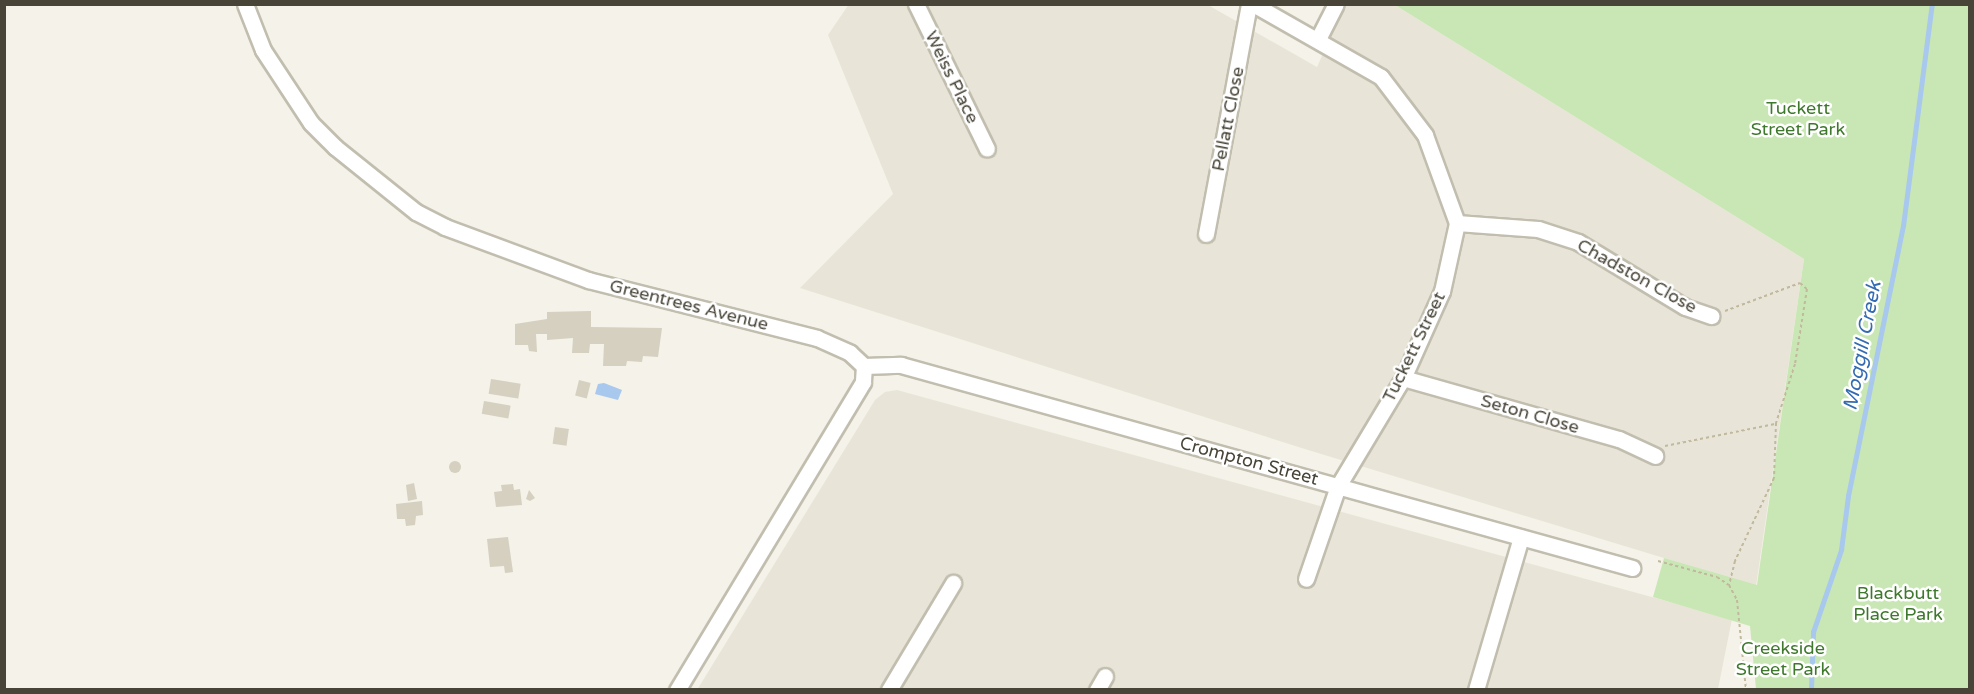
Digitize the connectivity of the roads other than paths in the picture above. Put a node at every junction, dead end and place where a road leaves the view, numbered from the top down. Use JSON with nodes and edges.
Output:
{"nodes":[{"id":1,"x":245,"y":4,"type":"edge"},
{"id":2,"x":916,"y":4,"type":"edge"},
{"id":3,"x":1251,"y":4,"type":"edge"},
{"id":4,"x":1336,"y":4,"type":"edge"},
{"id":5,"x":1318,"y":39,"type":"junction"},
{"id":6,"x":987,"y":149,"type":"dead end"},
{"id":7,"x":1456,"y":223,"type":"junction"},
{"id":8,"x":1206,"y":234,"type":"dead end"},
{"id":9,"x":1711,"y":316,"type":"road end"},
{"id":10,"x":864,"y":366,"type":"junction"},
{"id":11,"x":1403,"y":378,"type":"junction"},
{"id":12,"x":1654,"y":456,"type":"road end"},
{"id":13,"x":1338,"y":486,"type":"junction"},
{"id":14,"x":1521,"y":537,"type":"junction"},
{"id":15,"x":1632,"y":568,"type":"dead end"},
{"id":16,"x":1306,"y":579,"type":"dead end"},
{"id":17,"x":953,"y":583,"type":"dead end"},
{"id":18,"x":677,"y":690,"type":"edge"},
{"id":19,"x":889,"y":690,"type":"edge"},
{"id":20,"x":1476,"y":690,"type":"edge"}],
"edges":[{"from":1,"to":10,"type":"street","name":"Greentrees Avenue"},
{"from":2,"to":6,"type":"street","name":"Weiss Place"},
{"from":3,"to":5,"type":"street"},
{"from":3,"to":8,"type":"street","name":"Pellatt Close"},
{"from":4,"to":5,"type":"street"},
{"from":5,"to":7,"type":"street"},
{"from":7,"to":9,"type":"street","name":"Chadston Close"},
{"from":7,"to":11,"type":"street","name":"Tuckett Street"},
{"from":10,"to":13,"type":"street","name":"Crompton Street"},
{"from":10,"to":18,"type":"street"},
{"from":11,"to":12,"type":"street","name":"Seton Close"},
{"from":11,"to":13,"type":"street","name":"Tuckett Street"},
{"from":13,"to":14,"type":"street","name":"Crompton Street"},
{"from":13,"to":16,"type":"street","name":"Tuckett Street"},
{"from":14,"to":15,"type":"street","name":"Crompton Street"},
{"from":14,"to":20,"type":"street"},
{"from":17,"to":19,"type":"street"}]}
